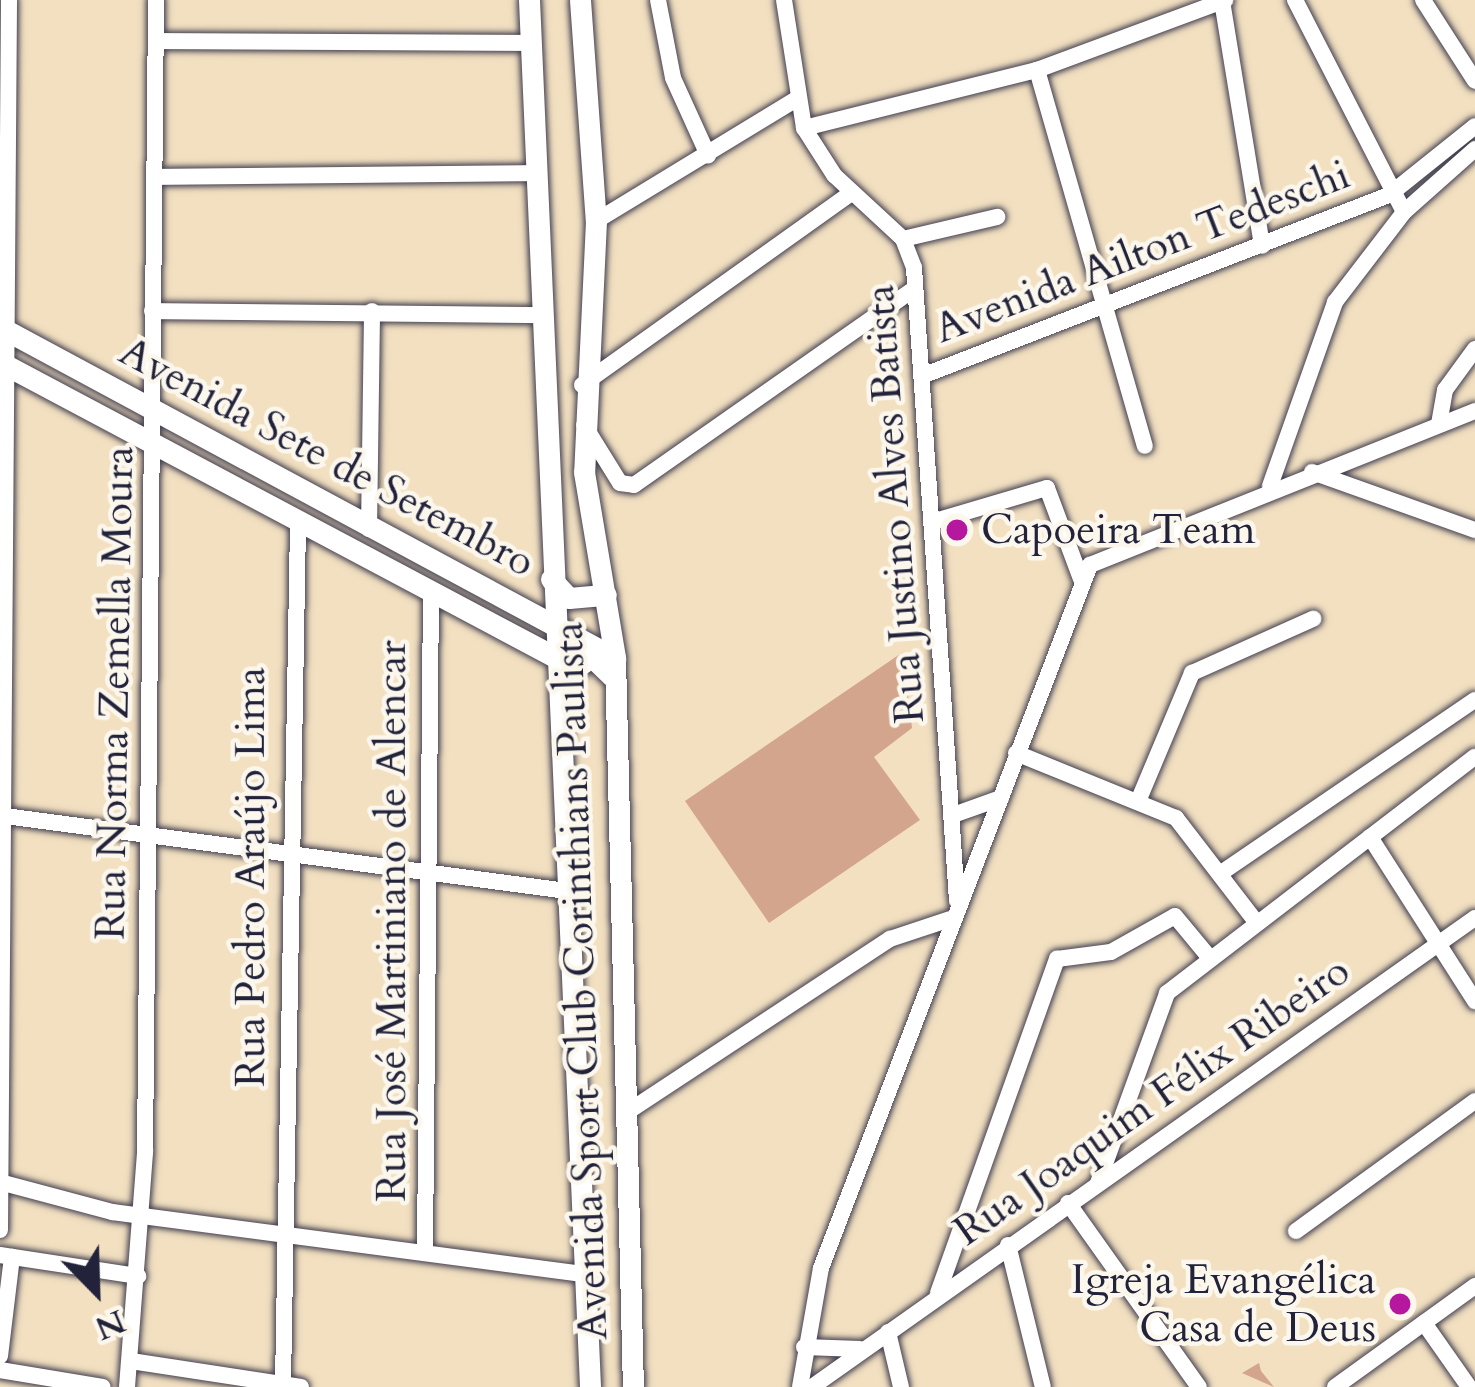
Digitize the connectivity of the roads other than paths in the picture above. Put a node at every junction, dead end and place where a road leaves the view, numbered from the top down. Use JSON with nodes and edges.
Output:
{"nodes":[{"id":1,"x":9,"y":0,"type":"edge"},
{"id":2,"x":156,"y":0,"type":"edge"},
{"id":3,"x":529,"y":0,"type":"edge"},
{"id":4,"x":580,"y":0,"type":"edge"},
{"id":5,"x":658,"y":0,"type":"edge"},
{"id":6,"x":784,"y":0,"type":"edge"},
{"id":7,"x":1295,"y":0,"type":"edge"},
{"id":8,"x":1423,"y":0,"type":"edge"},
{"id":9,"x":1224,"y":1,"type":"edge"},
{"id":10,"x":156,"y":40,"type":"junction"},
{"id":11,"x":530,"y":43,"type":"junction"},
{"id":12,"x":1037,"y":70,"type":"junction"},
{"id":13,"x":1475,"y":81,"type":"edge"},
{"id":14,"x":795,"y":100,"type":"junction"},
{"id":15,"x":1475,"y":126,"type":"edge"},
{"id":16,"x":804,"y":128,"type":"junction"},
{"id":17,"x":1475,"y":149,"type":"edge"},
{"id":18,"x":708,"y":155,"type":"junction"},
{"id":19,"x":537,"y":172,"type":"junction"},
{"id":20,"x":155,"y":177,"type":"junction"},
{"id":21,"x":851,"y":193,"type":"junction"},
{"id":22,"x":1388,"y":195,"type":"junction"},
{"id":23,"x":1404,"y":212,"type":"junction"},
{"id":24,"x":997,"y":217,"type":"dead end"},
{"id":25,"x":596,"y":221,"type":"junction"},
{"id":26,"x":903,"y":238,"type":"junction"},
{"id":27,"x":1262,"y":247,"type":"junction"},
{"id":28,"x":914,"y":289,"type":"junction"},
{"id":29,"x":1108,"y":309,"type":"junction"},
{"id":30,"x":152,"y":311,"type":"junction"},
{"id":31,"x":372,"y":311,"type":"junction"},
{"id":32,"x":542,"y":315,"type":"junction"},
{"id":33,"x":4,"y":329,"type":"edge"},
{"id":34,"x":1475,"y":349,"type":"edge"},
{"id":35,"x":5,"y":364,"type":"edge"},
{"id":36,"x":922,"y":376,"type":"junction"},
{"id":37,"x":581,"y":386,"type":"junction"},
{"id":38,"x":152,"y":406,"type":"junction"},
{"id":39,"x":1475,"y":411,"type":"edge"},
{"id":40,"x":583,"y":422,"type":"junction"},
{"id":41,"x":1439,"y":424,"type":"junction"},
{"id":42,"x":155,"y":444,"type":"junction"},
{"id":43,"x":1144,"y":446,"type":"dead end"},
{"id":44,"x":3,"y":461,"type":"edge"},
{"id":45,"x":1311,"y":472,"type":"junction"},
{"id":46,"x":1270,"y":486,"type":"junction"},
{"id":47,"x":298,"y":522,"type":"junction"},
{"id":48,"x":932,"y":522,"type":"junction"},
{"id":49,"x":368,"y":529,"type":"junction"},
{"id":50,"x":1475,"y":530,"type":"edge"},
{"id":51,"x":551,"y":579,"type":"junction"},
{"id":52,"x":1081,"y":580,"type":"junction"},
{"id":53,"x":430,"y":592,"type":"junction"},
{"id":54,"x":606,"y":595,"type":"junction"},
{"id":55,"x":3,"y":602,"type":"edge"},
{"id":56,"x":1312,"y":619,"type":"dead end"},
{"id":57,"x":555,"y":622,"type":"junction"},
{"id":58,"x":615,"y":658,"type":"junction"},
{"id":59,"x":558,"y":668,"type":"junction"},
{"id":60,"x":616,"y":681,"type":"junction"},
{"id":61,"x":1475,"y":700,"type":"edge"},
{"id":62,"x":1016,"y":752,"type":"junction"},
{"id":63,"x":3,"y":753,"type":"edge"},
{"id":64,"x":1475,"y":757,"type":"edge"},
{"id":65,"x":1001,"y":797,"type":"junction"},
{"id":66,"x":1139,"y":799,"type":"junction"},
{"id":67,"x":956,"y":814,"type":"junction"},
{"id":68,"x":5,"y":816,"type":"junction"},
{"id":69,"x":150,"y":834,"type":"junction"},
{"id":70,"x":1370,"y":837,"type":"junction"},
{"id":71,"x":287,"y":853,"type":"junction"},
{"id":72,"x":428,"y":870,"type":"junction"},
{"id":73,"x":1221,"y":873,"type":"junction"},
{"id":74,"x":1,"y":885,"type":"edge"},
{"id":75,"x":567,"y":891,"type":"junction"},
{"id":76,"x":953,"y":911,"type":"junction"},
{"id":77,"x":1475,"y":918,"type":"edge"},
{"id":78,"x":1256,"y":922,"type":"junction"},
{"id":79,"x":1438,"y":946,"type":"junction"},
{"id":80,"x":1209,"y":957,"type":"junction"},
{"id":81,"x":1475,"y":1001,"type":"edge"},
{"id":82,"x":0,"y":1021,"type":"edge"},
{"id":83,"x":1475,"y":1100,"type":"edge"},
{"id":84,"x":629,"y":1111,"type":"junction"},
{"id":85,"x":1,"y":1182,"type":"edge"},
{"id":86,"x":1097,"y":1184,"type":"junction"},
{"id":87,"x":1068,"y":1203,"type":"junction"},
{"id":88,"x":142,"y":1215,"type":"junction"},
{"id":89,"x":0,"y":1230,"type":"edge"},
{"id":90,"x":1296,"y":1231,"type":"dead end"},
{"id":91,"x":285,"y":1234,"type":"junction"},
{"id":92,"x":1008,"y":1245,"type":"junction"},
{"id":93,"x":425,"y":1251,"type":"junction"},
{"id":94,"x":6,"y":1256,"type":"edge"},
{"id":95,"x":581,"y":1274,"type":"junction"},
{"id":96,"x":138,"y":1276,"type":"junction"},
{"id":97,"x":1475,"y":1286,"type":"edge"},
{"id":98,"x":938,"y":1294,"type":"junction"},
{"id":99,"x":1424,"y":1323,"type":"junction"},
{"id":100,"x":1,"y":1330,"type":"edge"},
{"id":101,"x":888,"y":1332,"type":"junction"},
{"id":102,"x":872,"y":1346,"type":"junction"},
{"id":103,"x":804,"y":1348,"type":"junction"},
{"id":104,"x":0,"y":1356,"type":"edge"},
{"id":105,"x":130,"y":1361,"type":"junction"},
{"id":106,"x":0,"y":1370,"type":"edge"},
{"id":107,"x":292,"y":1386,"type":"edge"},
{"id":108,"x":103,"y":1387,"type":"edge"},
{"id":109,"x":127,"y":1387,"type":"edge"},
{"id":110,"x":590,"y":1387,"type":"edge"},
{"id":111,"x":633,"y":1387,"type":"edge"},
{"id":112,"x":800,"y":1387,"type":"edge"},
{"id":113,"x":812,"y":1387,"type":"edge"},
{"id":114,"x":901,"y":1387,"type":"edge"},
{"id":115,"x":1043,"y":1387,"type":"edge"},
{"id":116,"x":1199,"y":1387,"type":"edge"},
{"id":117,"x":1334,"y":1387,"type":"edge"},
{"id":118,"x":1469,"y":1387,"type":"edge"}],
"edges":[{"from":1,"to":33,"type":"street"},
{"from":2,"to":10,"type":"street","name":"Rua Norma Zemella Moura"},
{"from":3,"to":11,"type":"main road"},
{"from":4,"to":25,"type":"main road","name":"Avenida Sport Club Corinthians Paulista"},
{"from":5,"to":18,"type":"street"},
{"from":6,"to":14,"type":"street","name":"Rua Justino Alves Batista"},
{"from":7,"to":22,"type":"street"},
{"from":8,"to":13,"type":"street"},
{"from":9,"to":12,"type":"street"},
{"from":9,"to":27,"type":"street"},
{"from":10,"to":11,"type":"street"},
{"from":10,"to":20,"type":"street","name":"Rua Norma Zemella Moura"},
{"from":11,"to":19,"type":"main road"},
{"from":12,"to":16,"type":"street"},
{"from":12,"to":29,"type":"street"},
{"from":14,"to":16,"type":"street","name":"Rua Justino Alves Batista"},
{"from":14,"to":18,"type":"street"},
{"from":15,"to":22,"type":"street","name":"Avenida Ailton Tedeschi"},
{"from":16,"to":21,"type":"street","name":"Rua Justino Alves Batista"},
{"from":17,"to":23,"type":"street"},
{"from":18,"to":25,"type":"street"},
{"from":19,"to":20,"type":"street"},
{"from":19,"to":32,"type":"main road"},
{"from":20,"to":30,"type":"street","name":"Rua Norma Zemella Moura"},
{"from":21,"to":26,"type":"street","name":"Rua Justino Alves Batista"},
{"from":21,"to":37,"type":"street"},
{"from":22,"to":23,"type":"street"},
{"from":22,"to":27,"type":"street","name":"Avenida Ailton Tedeschi"},
{"from":23,"to":46,"type":"street"},
{"from":24,"to":26,"type":"street"},
{"from":25,"to":37,"type":"main road","name":"Avenida Sport Club Corinthians Paulista"},
{"from":26,"to":28,"type":"street","name":"Rua Justino Alves Batista"},
{"from":27,"to":29,"type":"street","name":"Avenida Ailton Tedeschi"},
{"from":28,"to":36,"type":"street","name":"Rua Justino Alves Batista"},
{"from":28,"to":40,"type":"street"},
{"from":29,"to":36,"type":"street","name":"Avenida Ailton Tedeschi"},
{"from":29,"to":43,"type":"street"},
{"from":30,"to":31,"type":"street"},
{"from":30,"to":38,"type":"street","name":"Rua Norma Zemella Moura"},
{"from":31,"to":32,"type":"street"},
{"from":31,"to":49,"type":"street"},
{"from":32,"to":51,"type":"main road"},
{"from":33,"to":35,"type":"street"},
{"from":33,"to":38,"type":"main road","name":"Avenida Sete de Setembro"},
{"from":34,"to":41,"type":"street"},
{"from":35,"to":42,"type":"main road","name":"Avenida Sete de Setembro"},
{"from":35,"to":44,"type":"street"},
{"from":36,"to":48,"type":"street","name":"Rua Justino Alves Batista"},
{"from":37,"to":40,"type":"main road","name":"Avenida Sport Club Corinthians Paulista"},
{"from":38,"to":42,"type":"street","name":"Rua Norma Zemella Moura"},
{"from":38,"to":49,"type":"main road","name":"Avenida Sete de Setembro"},
{"from":39,"to":41,"type":"street"},
{"from":40,"to":54,"type":"main road","name":"Avenida Sport Club Corinthians Paulista"},
{"from":41,"to":45,"type":"street"},
{"from":42,"to":47,"type":"main road","name":"Avenida Sete de Setembro"},
{"from":42,"to":69,"type":"street","name":"Rua Norma Zemella Moura"},
{"from":44,"to":55,"type":"street"},
{"from":45,"to":46,"type":"street"},
{"from":45,"to":50,"type":"street"},
{"from":46,"to":52,"type":"street"},
{"from":47,"to":53,"type":"main road","name":"Avenida Sete de Setembro"},
{"from":47,"to":71,"type":"street","name":"Rua Pedro Araújo Lima"},
{"from":48,"to":52,"type":"street"},
{"from":48,"to":67,"type":"street","name":"Rua Justino Alves Batista"},
{"from":49,"to":57,"type":"main road","name":"Avenida Sete de Setembro"},
{"from":51,"to":54,"type":"main road"},
{"from":51,"to":57,"type":"main road"},
{"from":52,"to":62,"type":"street"},
{"from":53,"to":59,"type":"main road","name":"Avenida Sete de Setembro"},
{"from":53,"to":72,"type":"street","name":"Rua José Martiniano de Alencar"},
{"from":54,"to":58,"type":"main road","name":"Avenida Sport Club Corinthians Paulista"},
{"from":55,"to":63,"type":"street"},
{"from":56,"to":66,"type":"street"},
{"from":57,"to":58,"type":"main road","name":"Avenida Sete de Setembro"},
{"from":57,"to":59,"type":"main road"},
{"from":58,"to":60,"type":"main road","name":"Avenida Sport Club Corinthians Paulista"},
{"from":59,"to":60,"type":"main road"},
{"from":59,"to":75,"type":"main road"},
{"from":60,"to":84,"type":"main road","name":"Avenida Sport Club Corinthians Paulista"},
{"from":61,"to":73,"type":"street"},
{"from":62,"to":65,"type":"street"},
{"from":62,"to":66,"type":"street"},
{"from":63,"to":68,"type":"street"},
{"from":64,"to":70,"type":"street"},
{"from":65,"to":67,"type":"street"},
{"from":65,"to":76,"type":"street"},
{"from":66,"to":73,"type":"street"},
{"from":67,"to":76,"type":"street","name":"Rua Justino Alves Batista"},
{"from":68,"to":69,"type":"street"},
{"from":68,"to":74,"type":"street"},
{"from":69,"to":71,"type":"street"},
{"from":69,"to":88,"type":"street","name":"Rua Norma Zemella Moura"},
{"from":70,"to":78,"type":"street"},
{"from":70,"to":79,"type":"street"},
{"from":71,"to":72,"type":"street"},
{"from":71,"to":91,"type":"street","name":"Rua Pedro Araújo Lima"},
{"from":72,"to":75,"type":"street"},
{"from":72,"to":93,"type":"street","name":"Rua José Martiniano de Alencar"},
{"from":73,"to":78,"type":"street"},
{"from":74,"to":82,"type":"street"},
{"from":75,"to":95,"type":"main road"},
{"from":76,"to":84,"type":"street"},
{"from":76,"to":103,"type":"street","name":"Rua Justino Alves Batista"},
{"from":77,"to":79,"type":"street","name":"Rua Joaquim Félix Ribeiro"},
{"from":78,"to":80,"type":"street"},
{"from":79,"to":81,"type":"street"},
{"from":79,"to":86,"type":"street","name":"Rua Joaquim Félix Ribeiro"},
{"from":80,"to":86,"type":"street"},
{"from":80,"to":98,"type":"street"},
{"from":82,"to":85,"type":"street"},
{"from":83,"to":90,"type":"street"},
{"from":84,"to":111,"type":"main road","name":"Avenida Sport Club Corinthians Paulista"},
{"from":85,"to":88,"type":"street"},
{"from":85,"to":89,"type":"street"},
{"from":86,"to":87,"type":"street","name":"Rua Joaquim Félix Ribeiro"},
{"from":87,"to":92,"type":"street","name":"Rua Joaquim Félix Ribeiro"},
{"from":87,"to":116,"type":"street"},
{"from":88,"to":91,"type":"street"},
{"from":88,"to":96,"type":"street","name":"Rua Norma Zemella Moura"},
{"from":91,"to":93,"type":"street"},
{"from":91,"to":107,"type":"street","name":"Rua Pedro Araújo Lima"},
{"from":92,"to":98,"type":"street","name":"Rua Joaquim Félix Ribeiro"},
{"from":92,"to":115,"type":"street"},
{"from":93,"to":95,"type":"street"},
{"from":94,"to":96,"type":"street"},
{"from":94,"to":100,"type":"street"},
{"from":95,"to":110,"type":"main road"},
{"from":96,"to":105,"type":"street","name":"Rua Norma Zemella Moura"},
{"from":97,"to":99,"type":"street"},
{"from":98,"to":101,"type":"street","name":"Rua Joaquim Félix Ribeiro"},
{"from":99,"to":117,"type":"street"},
{"from":99,"to":118,"type":"street"},
{"from":100,"to":104,"type":"street"},
{"from":101,"to":102,"type":"street","name":"Rua Joaquim Félix Ribeiro"},
{"from":101,"to":114,"type":"street"},
{"from":102,"to":103,"type":"street"},
{"from":102,"to":113,"type":"street","name":"Rua Joaquim Félix Ribeiro"},
{"from":103,"to":112,"type":"street","name":"Rua Justino Alves Batista"},
{"from":105,"to":107,"type":"street"},
{"from":105,"to":109,"type":"street","name":"Rua Norma Zemella Moura"},
{"from":106,"to":108,"type":"street"}]}
